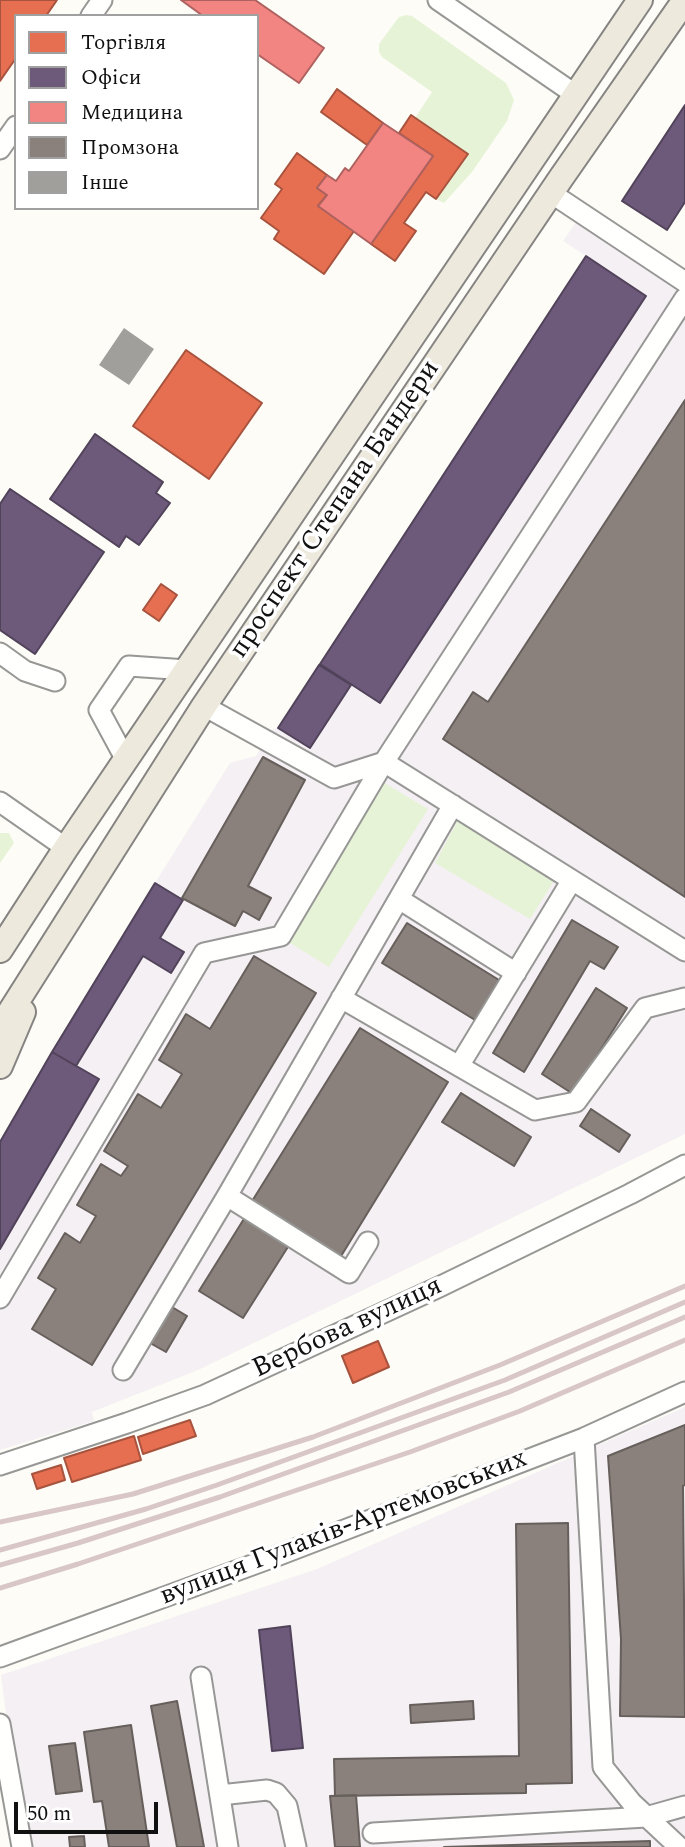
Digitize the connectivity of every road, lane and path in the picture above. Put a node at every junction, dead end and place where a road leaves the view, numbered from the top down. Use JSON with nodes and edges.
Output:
{"nodes":[{"id":1,"x":438,"y":0,"type":"edge"},
{"id":2,"x":640,"y":0,"type":"edge"},
{"id":3,"x":685,"y":0,"type":"edge"},
{"id":4,"x":576,"y":95,"type":"junction"},
{"id":5,"x":14,"y":129,"type":"edge"},
{"id":6,"x":0,"y":149,"type":"edge"},
{"id":7,"x":551,"y":193,"type":"junction"},
{"id":8,"x":685,"y":282,"type":"edge"},
{"id":9,"x":685,"y":298,"type":"edge"},
{"id":10,"x":0,"y":653,"type":"edge"},
{"id":11,"x":187,"y":670,"type":"junction"},
{"id":12,"x":55,"y":681,"type":"dead end"},
{"id":13,"x":204,"y":706,"type":"junction"},
{"id":14,"x":126,"y":760,"type":"junction"},
{"id":15,"x":384,"y":762,"type":"junction"},
{"id":16,"x":0,"y":802,"type":"edge"},
{"id":17,"x":453,"y":805,"type":"junction"},
{"id":18,"x":66,"y":848,"type":"junction"},
{"id":19,"x":572,"y":880,"type":"junction"},
{"id":20,"x":399,"y":899,"type":"junction"},
{"id":21,"x":0,"y":950,"type":"edge"},
{"id":22,"x":49,"y":950,"type":"junction"},
{"id":23,"x":685,"y":951,"type":"edge"},
{"id":24,"x":516,"y":973,"type":"junction"},
{"id":25,"x":341,"y":998,"type":"junction"},
{"id":26,"x":685,"y":998,"type":"edge"},
{"id":27,"x":0,"y":1028,"type":"edge"},
{"id":28,"x":0,"y":1066,"type":"edge"},
{"id":29,"x":459,"y":1066,"type":"junction"},
{"id":30,"x":685,"y":1165,"type":"edge"},
{"id":31,"x":227,"y":1196,"type":"junction"},
{"id":32,"x":368,"y":1242,"type":"dead end"},
{"id":33,"x":0,"y":1298,"type":"edge"},
{"id":34,"x":123,"y":1370,"type":"dead end"},
{"id":35,"x":685,"y":1392,"type":"edge"},
{"id":36,"x":583,"y":1438,"type":"junction"},
{"id":37,"x":0,"y":1465,"type":"edge"},
{"id":38,"x":0,"y":1657,"type":"edge"},
{"id":39,"x":201,"y":1677,"type":"dead end"},
{"id":40,"x":0,"y":1724,"type":"edge"},
{"id":41,"x":220,"y":1796,"type":"junction"},
{"id":42,"x":685,"y":1806,"type":"edge"},
{"id":43,"x":646,"y":1817,"type":"junction"},
{"id":44,"x":373,"y":1833,"type":"dead end"},
{"id":45,"x":22,"y":1847,"type":"edge"},
{"id":46,"x":228,"y":1847,"type":"edge"},
{"id":47,"x":296,"y":1847,"type":"edge"},
{"id":48,"x":679,"y":1847,"type":"edge"}],
"edges":[{"from":1,"to":4,"type":"street"},
{"from":2,"to":4,"type":"main road","name":"проспект Степана Бандери"},
{"from":3,"to":7,"type":"main road","name":"проспект Степана Бандери"},
{"from":4,"to":11,"type":"main road","name":"проспект Степана Бандери"},
{"from":5,"to":6,"type":"street"},
{"from":7,"to":8,"type":"street"},
{"from":7,"to":13,"type":"main road","name":"проспект Степана Бандери"},
{"from":9,"to":15,"type":"street"},
{"from":10,"to":12,"type":"street"},
{"from":11,"to":14,"type":"main road","name":"проспект Степана Бандери"},
{"from":11,"to":14,"type":"street"},
{"from":13,"to":15,"type":"street"},
{"from":13,"to":22,"type":"main road","name":"проспект Степана Бандери"},
{"from":14,"to":18,"type":"main road","name":"проспект Степана Бандери"},
{"from":15,"to":17,"type":"street"},
{"from":15,"to":33,"type":"street"},
{"from":16,"to":18,"type":"street"},
{"from":17,"to":19,"type":"street"},
{"from":17,"to":20,"type":"street"},
{"from":18,"to":21,"type":"main road","name":"проспект Степана Бандери"},
{"from":19,"to":23,"type":"street"},
{"from":19,"to":24,"type":"street"},
{"from":20,"to":24,"type":"street"},
{"from":20,"to":25,"type":"street"},
{"from":22,"to":27,"type":"main road","name":"проспект Степана Бандери"},
{"from":22,"to":28,"type":"main road"},
{"from":24,"to":29,"type":"street"},
{"from":25,"to":29,"type":"street"},
{"from":25,"to":31,"type":"street"},
{"from":26,"to":29,"type":"street"},
{"from":30,"to":37,"type":"street","name":"Вербова вулиця"},
{"from":31,"to":32,"type":"street"},
{"from":31,"to":34,"type":"street"},
{"from":35,"to":36,"type":"street","name":"вулиця Гулаків-Артемовських"},
{"from":36,"to":38,"type":"street","name":"вулиця Гулаків-Артемовських"},
{"from":36,"to":43,"type":"street"},
{"from":39,"to":41,"type":"street"},
{"from":40,"to":45,"type":"street"},
{"from":41,"to":46,"type":"street"},
{"from":41,"to":47,"type":"street"},
{"from":42,"to":43,"type":"street"},
{"from":43,"to":44,"type":"street"},
{"from":43,"to":48,"type":"street"}]}
